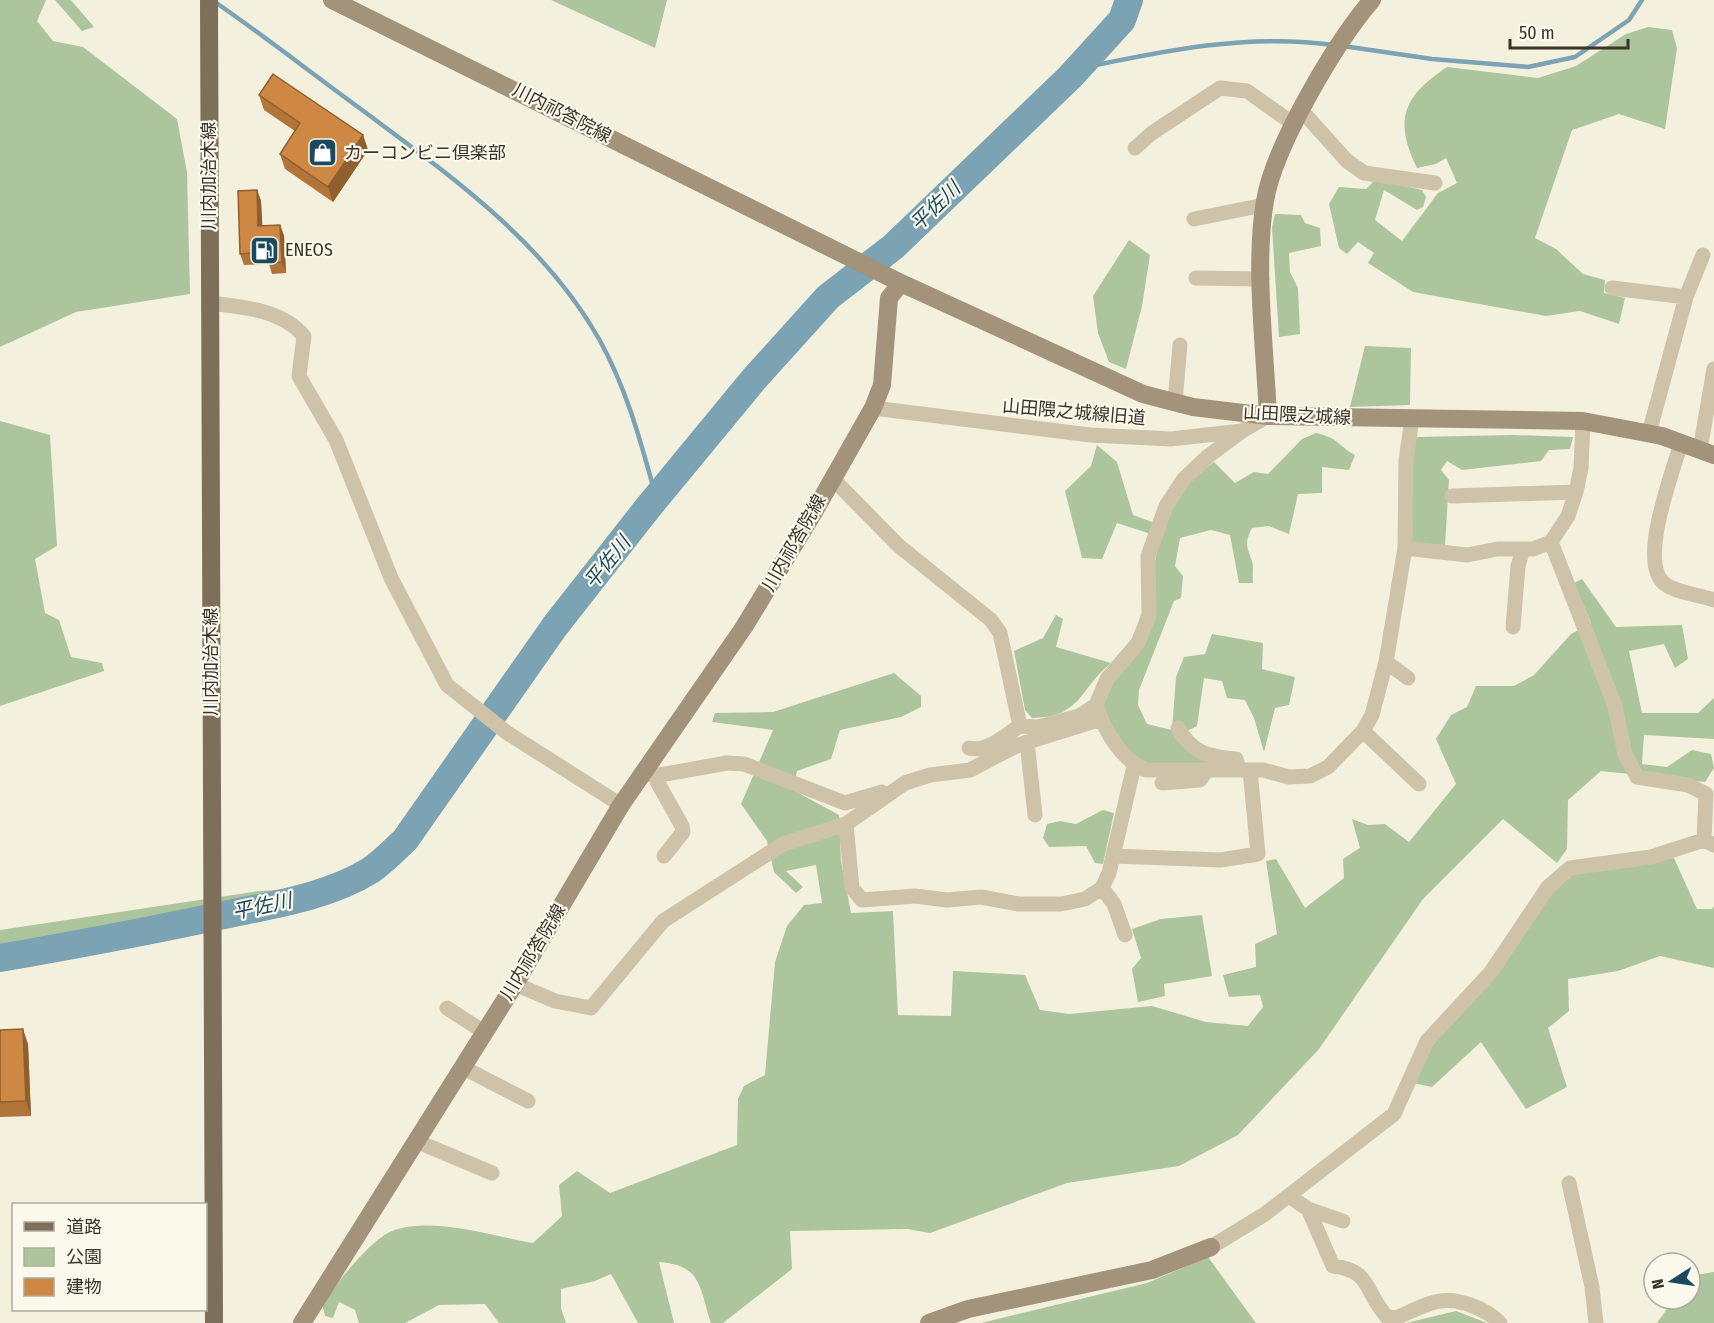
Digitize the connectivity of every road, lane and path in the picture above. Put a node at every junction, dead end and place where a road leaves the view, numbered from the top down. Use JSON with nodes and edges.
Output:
{"nodes":[{"id":1,"x":209,"y":0,"type":"edge"},
{"id":2,"x":332,"y":0,"type":"edge"},
{"id":3,"x":1372,"y":0,"type":"edge"},
{"id":4,"x":1299,"y":118,"type":"junction"},
{"id":5,"x":1135,"y":148,"type":"dead end"},
{"id":6,"x":1435,"y":183,"type":"dead end"},
{"id":7,"x":1264,"y":205,"type":"junction"},
{"id":8,"x":1194,"y":219,"type":"dead end"},
{"id":9,"x":1703,"y":255,"type":"dead end"},
{"id":10,"x":1196,"y":278,"type":"dead end"},
{"id":11,"x":1262,"y":279,"type":"junction"},
{"id":12,"x":901,"y":283,"type":"junction"},
{"id":13,"x":1612,"y":288,"type":"dead end"},
{"id":14,"x":1686,"y":297,"type":"junction"},
{"id":15,"x":209,"y":303,"type":"junction"},
{"id":16,"x":1180,"y":345,"type":"dead end"},
{"id":17,"x":1714,"y":369,"type":"edge"},
{"id":18,"x":1175,"y":402,"type":"junction"},
{"id":19,"x":873,"y":408,"type":"junction"},
{"id":20,"x":1268,"y":416,"type":"junction"},
{"id":21,"x":1412,"y":418,"type":"junction"},
{"id":22,"x":1583,"y":422,"type":"junction"},
{"id":23,"x":1242,"y":431,"type":"junction"},
{"id":24,"x":1649,"y":433,"type":"junction"},
{"id":25,"x":1681,"y":443,"type":"junction"},
{"id":26,"x":1707,"y":453,"type":"edge"},
{"id":27,"x":832,"y":478,"type":"junction"},
{"id":28,"x":1576,"y":492,"type":"junction"},
{"id":29,"x":1452,"y":496,"type":"dead end"},
{"id":30,"x":1551,"y":542,"type":"junction"},
{"id":31,"x":1405,"y":548,"type":"junction"},
{"id":32,"x":1523,"y":549,"type":"junction"},
{"id":33,"x":1714,"y":600,"type":"edge"},
{"id":34,"x":1513,"y":627,"type":"dead end"},
{"id":35,"x":1386,"y":662,"type":"junction"},
{"id":36,"x":1408,"y":678,"type":"dead end"},
{"id":37,"x":1099,"y":712,"type":"junction"},
{"id":38,"x":1020,"y":726,"type":"junction"},
{"id":39,"x":1178,"y":728,"type":"dead end"},
{"id":40,"x":1363,"y":731,"type":"junction"},
{"id":41,"x":1027,"y":742,"type":"junction"},
{"id":42,"x":969,"y":748,"type":"dead end"},
{"id":43,"x":1134,"y":766,"type":"junction"},
{"id":44,"x":1207,"y":770,"type":"junction"},
{"id":45,"x":1245,"y":770,"type":"junction"},
{"id":46,"x":649,"y":774,"type":"junction"},
{"id":47,"x":905,"y":783,"type":"junction"},
{"id":48,"x":1162,"y":783,"type":"dead end"},
{"id":49,"x":1419,"y":784,"type":"dead end"},
{"id":50,"x":1710,"y":792,"type":"edge"},
{"id":51,"x":621,"y":804,"type":"junction"},
{"id":52,"x":1035,"y":814,"type":"dead end"},
{"id":53,"x":846,"y":824,"type":"junction"},
{"id":54,"x":1709,"y":843,"type":"edge"},
{"id":55,"x":664,"y":856,"type":"dead end"},
{"id":56,"x":1113,"y":856,"type":"junction"},
{"id":57,"x":1102,"y":888,"type":"junction"},
{"id":58,"x":1125,"y":935,"type":"dead end"},
{"id":59,"x":514,"y":984,"type":"junction"},
{"id":60,"x":447,"y":1008,"type":"dead end"},
{"id":61,"x":484,"y":1032,"type":"junction"},
{"id":62,"x":462,"y":1067,"type":"junction"},
{"id":63,"x":528,"y":1101,"type":"dead end"},
{"id":64,"x":416,"y":1141,"type":"junction"},
{"id":65,"x":492,"y":1173,"type":"dead end"},
{"id":66,"x":1569,"y":1183,"type":"dead end"},
{"id":67,"x":1289,"y":1196,"type":"junction"},
{"id":68,"x":1308,"y":1209,"type":"junction"},
{"id":69,"x":1343,"y":1221,"type":"dead end"},
{"id":70,"x":1211,"y":1247,"type":"joint"},
{"id":71,"x":214,"y":1323,"type":"edge"},
{"id":72,"x":302,"y":1323,"type":"edge"},
{"id":73,"x":929,"y":1323,"type":"edge"},
{"id":74,"x":1500,"y":1323,"type":"edge"},
{"id":75,"x":1596,"y":1323,"type":"edge"}],
"edges":[{"from":1,"to":15,"type":"main road","name":"川内加治木線"},
{"from":2,"to":12,"type":"main road","name":"川内祁答院線"},
{"from":3,"to":4,"type":"main road"},
{"from":4,"to":5,"type":"street"},
{"from":4,"to":6,"type":"street"},
{"from":4,"to":7,"type":"main road"},
{"from":7,"to":8,"type":"street"},
{"from":7,"to":11,"type":"main road"},
{"from":9,"to":14,"type":"street"},
{"from":10,"to":11,"type":"street"},
{"from":11,"to":20,"type":"main road"},
{"from":12,"to":18,"type":"main road","name":"山田隈之城線"},
{"from":12,"to":19,"type":"main road","name":"川内祁答院線"},
{"from":13,"to":14,"type":"street"},
{"from":14,"to":24,"type":"street"},
{"from":15,"to":51,"type":"street"},
{"from":15,"to":71,"type":"main road","name":"川内加治木線"},
{"from":16,"to":18,"type":"street"},
{"from":17,"to":26,"type":"street"},
{"from":18,"to":20,"type":"main road","name":"山田隈之城線"},
{"from":19,"to":23,"type":"street","name":"山田隈之城線旧道"},
{"from":19,"to":27,"type":"main road","name":"川内祁答院線"},
{"from":20,"to":21,"type":"main road","name":"山田隈之城線"},
{"from":20,"to":23,"type":"street","name":"山田隈之城線旧道"},
{"from":21,"to":22,"type":"main road","name":"山田隈之城線"},
{"from":21,"to":31,"type":"street"},
{"from":22,"to":24,"type":"main road","name":"山田隈之城線"},
{"from":22,"to":28,"type":"street"},
{"from":23,"to":37,"type":"street"},
{"from":24,"to":25,"type":"main road","name":"山田隈之城線"},
{"from":25,"to":26,"type":"main road","name":"山田隈之城線"},
{"from":25,"to":33,"type":"street"},
{"from":27,"to":38,"type":"street"},
{"from":27,"to":46,"type":"main road","name":"川内祁答院線"},
{"from":28,"to":29,"type":"street"},
{"from":28,"to":30,"type":"street"},
{"from":30,"to":32,"type":"street"},
{"from":30,"to":50,"type":"street"},
{"from":31,"to":32,"type":"street"},
{"from":31,"to":35,"type":"street"},
{"from":32,"to":34,"type":"street"},
{"from":35,"to":36,"type":"street"},
{"from":35,"to":40,"type":"street"},
{"from":37,"to":38,"type":"street"},
{"from":37,"to":41,"type":"street"},
{"from":37,"to":43,"type":"street"},
{"from":38,"to":42,"type":"street"},
{"from":39,"to":45,"type":"street"},
{"from":40,"to":45,"type":"street"},
{"from":40,"to":49,"type":"street"},
{"from":41,"to":47,"type":"street"},
{"from":41,"to":52,"type":"street"},
{"from":43,"to":44,"type":"street"},
{"from":43,"to":56,"type":"street"},
{"from":44,"to":45,"type":"street"},
{"from":44,"to":48,"type":"street"},
{"from":45,"to":56,"type":"street"},
{"from":46,"to":47,"type":"street"},
{"from":46,"to":51,"type":"main road","name":"川内祁答院線"},
{"from":46,"to":55,"type":"street"},
{"from":47,"to":53,"type":"street"},
{"from":50,"to":54,"type":"street"},
{"from":51,"to":59,"type":"main road","name":"川内祁答院線"},
{"from":53,"to":57,"type":"street"},
{"from":53,"to":59,"type":"street"},
{"from":54,"to":67,"type":"street"},
{"from":56,"to":57,"type":"street"},
{"from":57,"to":58,"type":"street"},
{"from":59,"to":61,"type":"main road","name":"川内祁答院線"},
{"from":60,"to":61,"type":"street"},
{"from":61,"to":62,"type":"main road","name":"川内祁答院線"},
{"from":62,"to":63,"type":"street"},
{"from":62,"to":64,"type":"main road","name":"川内祁答院線"},
{"from":64,"to":65,"type":"street"},
{"from":64,"to":72,"type":"main road","name":"川内祁答院線"},
{"from":66,"to":75,"type":"street"},
{"from":67,"to":68,"type":"street"},
{"from":67,"to":70,"type":"street"},
{"from":68,"to":69,"type":"street"},
{"from":68,"to":74,"type":"street"},
{"from":70,"to":73,"type":"main road"}]}
